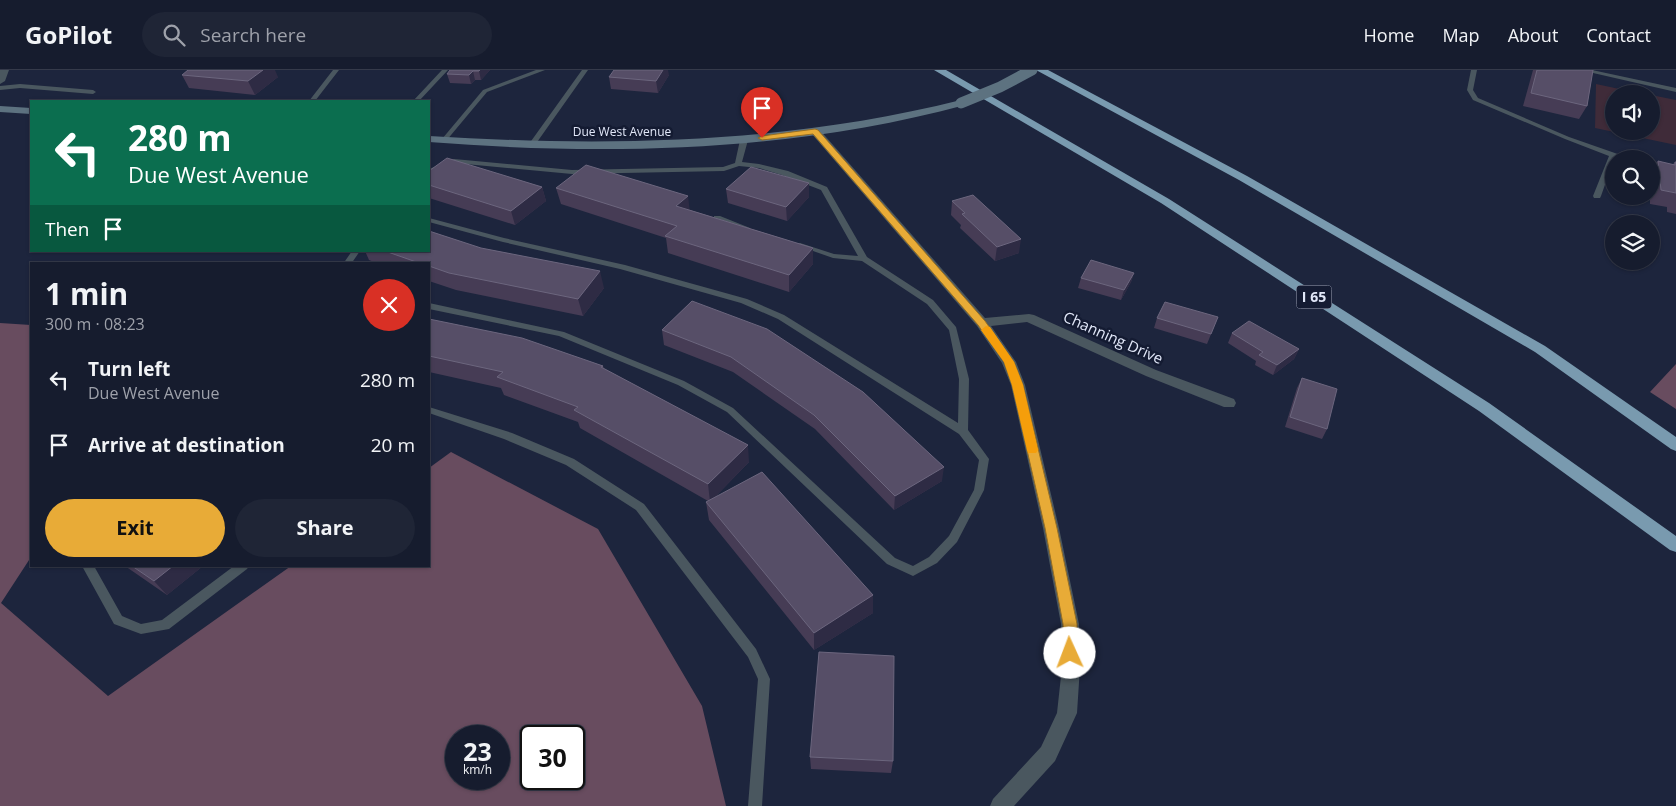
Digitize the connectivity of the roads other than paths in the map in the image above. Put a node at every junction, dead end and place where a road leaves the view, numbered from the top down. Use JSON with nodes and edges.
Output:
{"nodes":[{"id":1,"x":4,"y":70,"type":"edge"},
{"id":2,"x":336,"y":70,"type":"edge"},
{"id":3,"x":445,"y":70,"type":"edge"},
{"id":4,"x":542,"y":70,"type":"edge"},
{"id":5,"x":585,"y":70,"type":"edge"},
{"id":6,"x":939,"y":70,"type":"edge"},
{"id":7,"x":1032,"y":70,"type":"edge"},
{"id":8,"x":1041,"y":70,"type":"edge"},
{"id":9,"x":1474,"y":70,"type":"edge"},
{"id":10,"x":1583,"y":70,"type":"edge"},
{"id":11,"x":0,"y":81,"type":"edge"},
{"id":12,"x":0,"y":88,"type":"edge"},
{"id":13,"x":1676,"y":90,"type":"edge"},
{"id":14,"x":93,"y":92,"type":"dead end"},
{"id":15,"x":313,"y":100,"type":"edge"},
{"id":16,"x":417,"y":100,"type":"edge"},
{"id":17,"x":0,"y":109,"type":"edge"},
{"id":18,"x":30,"y":111,"type":"edge"},
{"id":19,"x":815,"y":131,"type":"junction"},
{"id":20,"x":430,"y":139,"type":"edge"},
{"id":21,"x":444,"y":140,"type":"junction"},
{"id":22,"x":744,"y":140,"type":"junction"},
{"id":23,"x":533,"y":144,"type":"junction"},
{"id":24,"x":1605,"y":152,"type":"edge"},
{"id":25,"x":738,"y":164,"type":"junction"},
{"id":26,"x":1660,"y":165,"type":"edge"},
{"id":27,"x":1676,"y":168,"type":"edge"},
{"id":28,"x":430,"y":172,"type":"edge"},
{"id":29,"x":1605,"y":176,"type":"edge"},
{"id":30,"x":1597,"y":196,"type":"dead end"},
{"id":31,"x":718,"y":218,"type":"edge"},
{"id":32,"x":430,"y":220,"type":"edge"},
{"id":33,"x":753,"y":230,"type":"edge"},
{"id":34,"x":788,"y":242,"type":"edge"},
{"id":35,"x":864,"y":258,"type":"junction"},
{"id":36,"x":430,"y":306,"type":"edge"},
{"id":37,"x":982,"y":323,"type":"junction"},
{"id":38,"x":1229,"y":403,"type":"dead end"},
{"id":39,"x":430,"y":410,"type":"edge"},
{"id":40,"x":962,"y":431,"type":"junction"},
{"id":41,"x":1676,"y":445,"type":"edge"},
{"id":42,"x":1676,"y":545,"type":"edge"},
{"id":43,"x":89,"y":567,"type":"edge"},
{"id":44,"x":242,"y":567,"type":"edge"},
{"id":45,"x":755,"y":806,"type":"edge"},
{"id":46,"x":1000,"y":806,"type":"edge"}],
"edges":[{"from":1,"to":11,"type":"street"},
{"from":2,"to":15,"type":"lane"},
{"from":3,"to":16,"type":"lane"},
{"from":4,"to":21,"type":"lane"},
{"from":5,"to":23,"type":"lane"},
{"from":6,"to":42,"type":"highway","number":"I 65"},
{"from":7,"to":19,"type":"main road","name":"Due West Avenue","bridge":true},
{"from":8,"to":41,"type":"highway"},
{"from":9,"to":24,"type":"lane"},
{"from":10,"to":13,"type":"lane"},
{"from":12,"to":14,"type":"lane"},
{"from":17,"to":18,"type":"main road"},
{"from":19,"to":22,"type":"main road","name":"Due West Avenue"},
{"from":19,"to":37,"type":"street"},
{"from":20,"to":21,"type":"main road","name":"Due West Avenue"},
{"from":21,"to":23,"type":"main road","name":"Due West Avenue"},
{"from":22,"to":23,"type":"main road","name":"Due West Avenue"},
{"from":22,"to":25,"type":"lane"},
{"from":25,"to":28,"type":"lane"},
{"from":25,"to":35,"type":"lane"},
{"from":26,"to":27,"type":"lane"},
{"from":29,"to":30,"type":"lane"},
{"from":31,"to":33,"type":"lane"},
{"from":32,"to":40,"type":"lane"},
{"from":34,"to":35,"type":"lane"},
{"from":35,"to":40,"type":"lane"},
{"from":36,"to":40,"type":"lane"},
{"from":37,"to":38,"type":"street","name":"Channing Drive"},
{"from":37,"to":46,"type":"street"},
{"from":39,"to":45,"type":"lane"},
{"from":43,"to":44,"type":"lane"}]}
